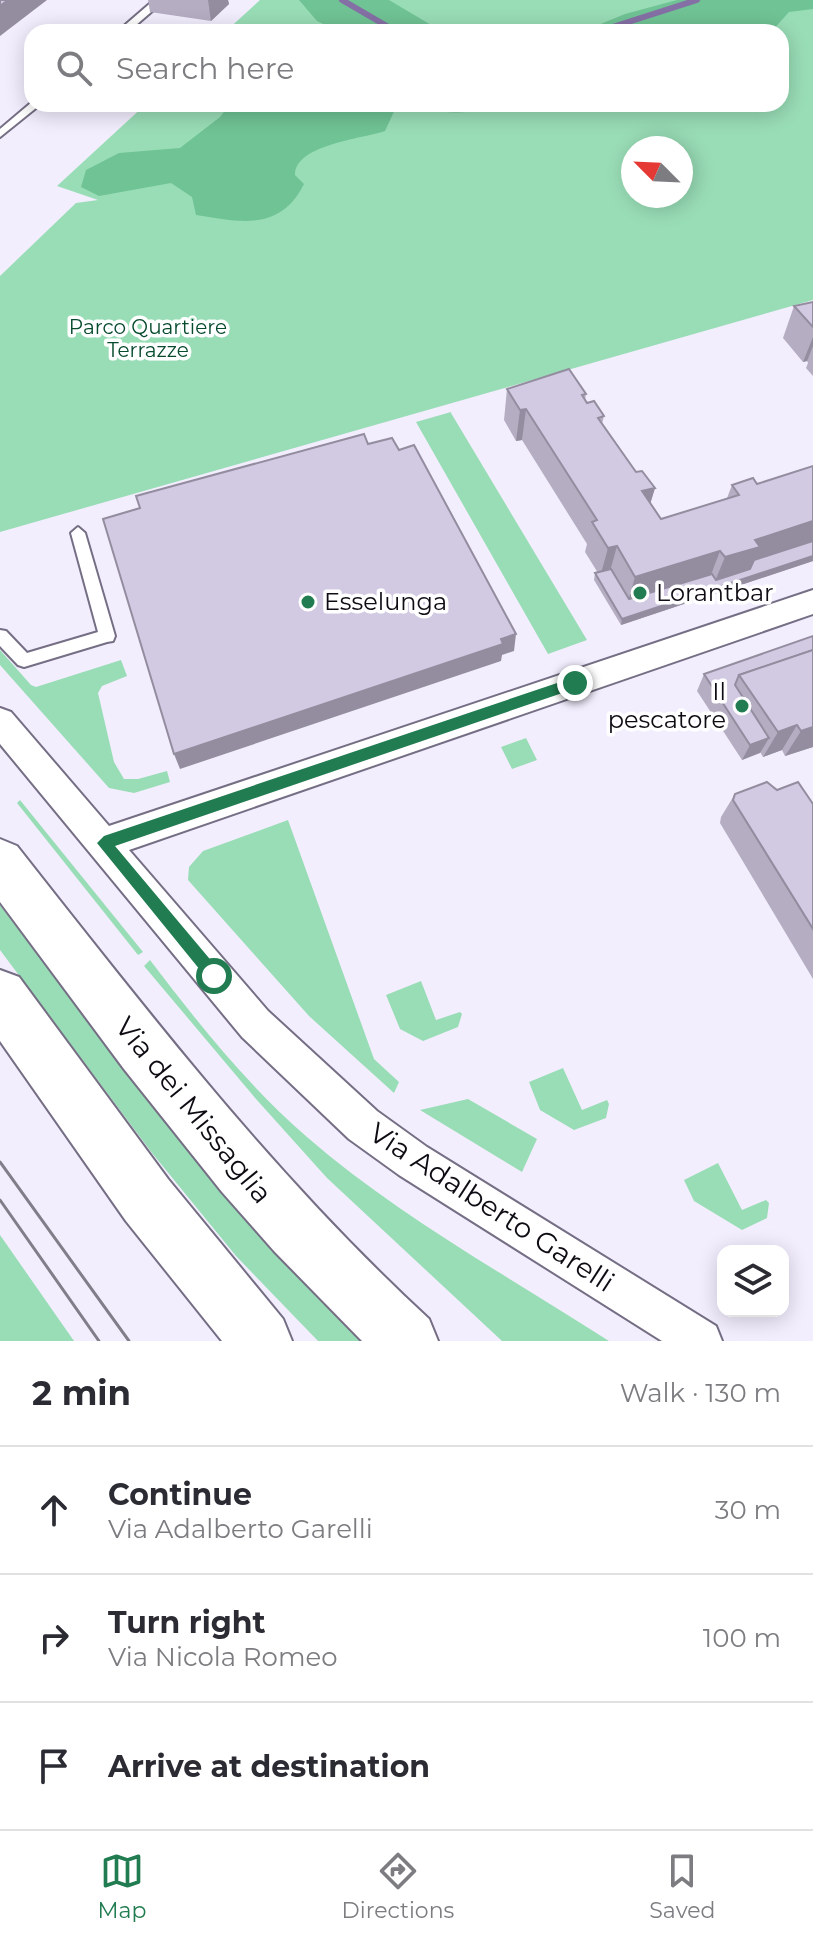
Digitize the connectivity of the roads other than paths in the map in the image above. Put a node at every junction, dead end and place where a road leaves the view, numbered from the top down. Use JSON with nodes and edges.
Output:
{"nodes":[{"id":1,"x":160,"y":0,"type":"edge"},
{"id":2,"x":132,"y":24,"type":"edge"},
{"id":3,"x":26,"y":112,"type":"edge"},
{"id":4,"x":0,"y":134,"type":"edge"},
{"id":5,"x":78,"y":533,"type":"dead end"},
{"id":6,"x":813,"y":602,"type":"edge"},
{"id":7,"x":0,"y":636,"type":"edge"},
{"id":8,"x":0,"y":721,"type":"edge"},
{"id":9,"x":104,"y":843,"type":"junction"},
{"id":10,"x":0,"y":862,"type":"edge"},
{"id":11,"x":0,"y":996,"type":"edge"},
{"id":12,"x":261,"y":1341,"type":"edge"},
{"id":13,"x":407,"y":1341,"type":"edge"},
{"id":14,"x":701,"y":1341,"type":"edge"}],
"edges":[{"from":1,"to":2,"type":"lane"},
{"from":3,"to":4,"type":"lane"},
{"from":5,"to":7,"type":"lane"},
{"from":6,"to":9,"type":"street"},
{"from":8,"to":9,"type":"street","name":"Via Adalberto Garelli"},
{"from":9,"to":14,"type":"street","name":"Via Adalberto Garelli"},
{"from":10,"to":13,"type":"main road","name":"Via dei Missaglia"},
{"from":11,"to":12,"type":"main road"}]}
